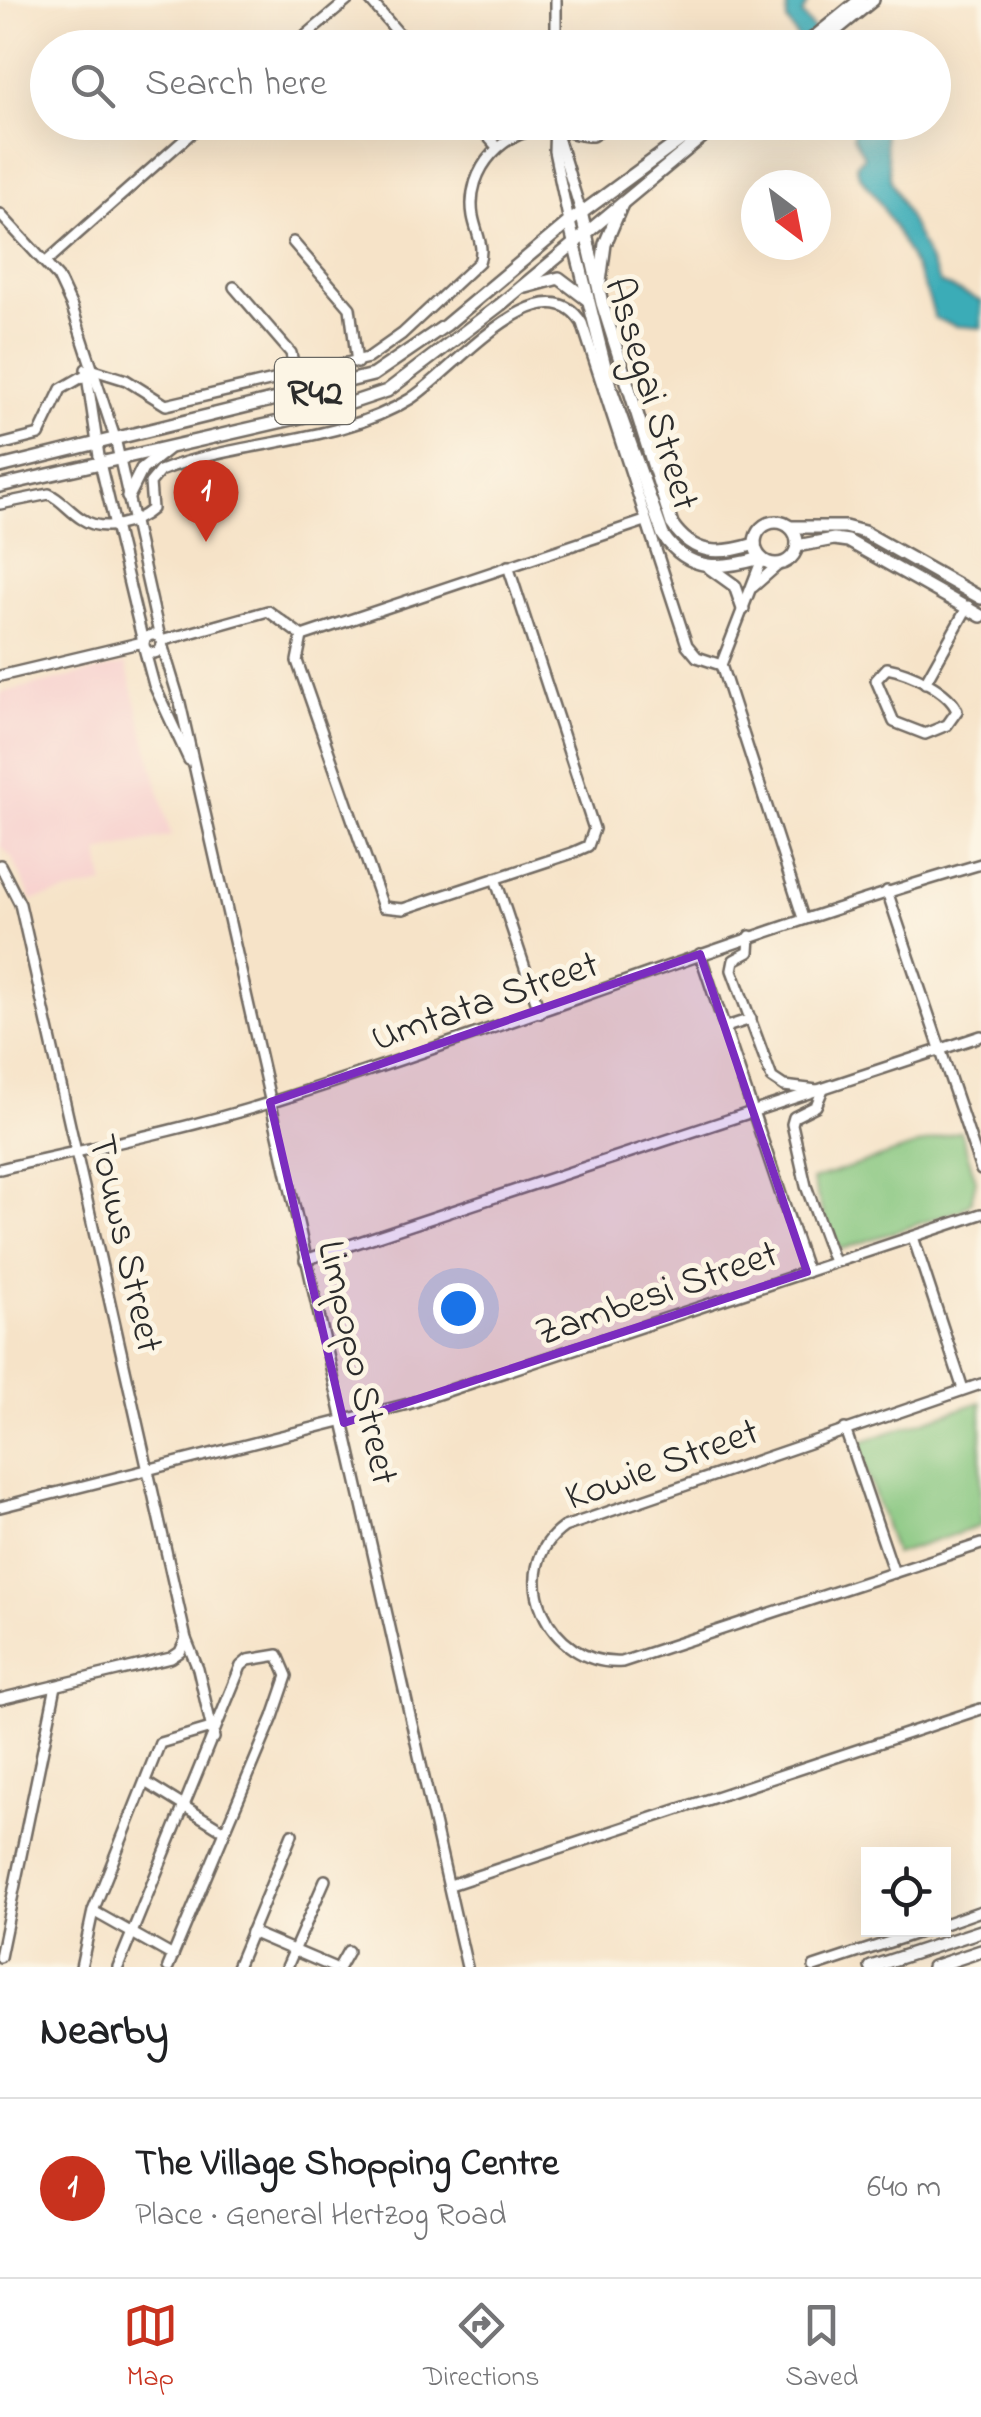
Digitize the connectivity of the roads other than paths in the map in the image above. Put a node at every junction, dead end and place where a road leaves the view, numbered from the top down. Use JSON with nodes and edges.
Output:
{"nodes":[{"id":1,"x":348,"y":0,"type":"edge"},
{"id":2,"x":370,"y":0,"type":"edge"},
{"id":3,"x":556,"y":0,"type":"edge"},
{"id":4,"x":860,"y":0,"type":"edge"},
{"id":5,"x":873,"y":0,"type":"edge"},
{"id":6,"x":847,"y":16,"type":"junction"},
{"id":7,"x":312,"y":30,"type":"edge"},
{"id":8,"x":396,"y":30,"type":"edge"},
{"id":9,"x":556,"y":30,"type":"edge"},
{"id":10,"x":827,"y":30,"type":"edge"},
{"id":11,"x":833,"y":30,"type":"edge"},
{"id":12,"x":184,"y":140,"type":"edge"},
{"id":13,"x":491,"y":140,"type":"edge"},
{"id":14,"x":512,"y":140,"type":"edge"},
{"id":15,"x":554,"y":140,"type":"edge"},
{"id":16,"x":559,"y":140,"type":"edge"},
{"id":17,"x":680,"y":140,"type":"edge"},
{"id":18,"x":698,"y":140,"type":"edge"},
{"id":19,"x":497,"y":148,"type":"junction"},
{"id":20,"x":623,"y":200,"type":"junction"},
{"id":21,"x":581,"y":212,"type":"junction"},
{"id":22,"x":0,"y":214,"type":"edge"},
{"id":23,"x":569,"y":222,"type":"junction"},
{"id":24,"x":587,"y":231,"type":"junction"},
{"id":25,"x":574,"y":241,"type":"junction"},
{"id":26,"x":293,"y":242,"type":"dead end"},
{"id":27,"x":46,"y":262,"type":"junction"},
{"id":28,"x":234,"y":287,"type":"dead end"},
{"id":29,"x":510,"y":296,"type":"junction"},
{"id":30,"x":595,"y":298,"type":"junction"},
{"id":31,"x":356,"y":363,"type":"junction"},
{"id":32,"x":90,"y":372,"type":"junction"},
{"id":33,"x":296,"y":378,"type":"junction"},
{"id":34,"x":115,"y":438,"type":"junction"},
{"id":35,"x":96,"y":443,"type":"junction"},
{"id":36,"x":0,"y":445,"type":"edge"},
{"id":37,"x":171,"y":447,"type":"junction"},
{"id":38,"x":120,"y":458,"type":"junction"},
{"id":39,"x":100,"y":463,"type":"junction"},
{"id":40,"x":0,"y":467,"type":"edge"},
{"id":41,"x":0,"y":486,"type":"edge"},
{"id":42,"x":128,"y":496,"type":"junction"},
{"id":43,"x":0,"y":504,"type":"edge"},
{"id":44,"x":134,"y":520,"type":"junction"},
{"id":45,"x":645,"y":521,"type":"junction"},
{"id":46,"x":114,"y":526,"type":"junction"},
{"id":47,"x":790,"y":527,"type":"junction"},
{"id":48,"x":755,"y":544,"type":"junction"},
{"id":49,"x":797,"y":546,"type":"junction"},
{"id":50,"x":761,"y":558,"type":"junction"},
{"id":51,"x":778,"y":564,"type":"junction"},
{"id":52,"x":508,"y":566,"type":"junction"},
{"id":53,"x":708,"y":567,"type":"junction"},
{"id":54,"x":748,"y":594,"type":"junction"},
{"id":55,"x":978,"y":596,"type":"edge"},
{"id":56,"x":967,"y":608,"type":"junction"},
{"id":57,"x":743,"y":609,"type":"junction"},
{"id":58,"x":981,"y":616,"type":"edge"},
{"id":59,"x":302,"y":636,"type":"junction"},
{"id":60,"x":161,"y":641,"type":"junction"},
{"id":61,"x":144,"y":645,"type":"junction"},
{"id":62,"x":721,"y":664,"type":"junction"},
{"id":63,"x":0,"y":676,"type":"edge"},
{"id":64,"x":925,"y":683,"type":"junction"},
{"id":65,"x":195,"y":771,"type":"junction"},
{"id":66,"x":981,"y":864,"type":"edge"},
{"id":67,"x":0,"y":865,"type":"edge"},
{"id":68,"x":495,"y":878,"type":"junction"},
{"id":69,"x":887,"y":891,"type":"junction"},
{"id":70,"x":803,"y":918,"type":"junction"},
{"id":71,"x":750,"y":936,"type":"junction"},
{"id":72,"x":700,"y":954,"type":"junction"},
{"id":73,"x":540,"y":1013,"type":"junction"},
{"id":74,"x":751,"y":1019,"type":"junction"},
{"id":75,"x":726,"y":1027,"type":"junction"},
{"id":76,"x":981,"y":1036,"type":"edge"},
{"id":77,"x":940,"y":1049,"type":"junction"},
{"id":78,"x":822,"y":1090,"type":"junction"},
{"id":79,"x":270,"y":1102,"type":"junction"},
{"id":80,"x":755,"y":1112,"type":"junction"},
{"id":81,"x":77,"y":1151,"type":"junction"},
{"id":82,"x":0,"y":1169,"type":"edge"},
{"id":83,"x":981,"y":1170,"type":"edge"},
{"id":84,"x":806,"y":1186,"type":"junction"},
{"id":85,"x":784,"y":1193,"type":"junction"},
{"id":86,"x":981,"y":1214,"type":"edge"},
{"id":87,"x":912,"y":1237,"type":"junction"},
{"id":88,"x":306,"y":1260,"type":"junction"},
{"id":89,"x":834,"y":1262,"type":"junction"},
{"id":90,"x":807,"y":1272,"type":"junction"},
{"id":91,"x":981,"y":1384,"type":"edge"},
{"id":92,"x":963,"y":1390,"type":"junction"},
{"id":93,"x":344,"y":1423,"type":"junction"},
{"id":94,"x":845,"y":1429,"type":"junction"},
{"id":95,"x":150,"y":1470,"type":"junction"},
{"id":96,"x":0,"y":1508,"type":"edge"},
{"id":97,"x":981,"y":1544,"type":"edge"},
{"id":98,"x":894,"y":1573,"type":"junction"},
{"id":99,"x":186,"y":1639,"type":"junction"},
{"id":100,"x":56,"y":1686,"type":"junction"},
{"id":101,"x":0,"y":1699,"type":"edge"},
{"id":102,"x":981,"y":1709,"type":"edge"},
{"id":103,"x":212,"y":1733,"type":"junction"},
{"id":104,"x":144,"y":1782,"type":"junction"},
{"id":105,"x":184,"y":1804,"type":"junction"},
{"id":106,"x":224,"y":1831,"type":"junction"},
{"id":107,"x":292,"y":1834,"type":"dead end"},
{"id":108,"x":325,"y":1880,"type":"dead end"},
{"id":109,"x":450,"y":1886,"type":"junction"},
{"id":110,"x":92,"y":1910,"type":"junction"},
{"id":111,"x":981,"y":1911,"type":"edge"},
{"id":112,"x":951,"y":1922,"type":"edge"},
{"id":113,"x":981,"y":1931,"type":"edge"},
{"id":114,"x":251,"y":1932,"type":"junction"},
{"id":115,"x":132,"y":1934,"type":"junction"},
{"id":116,"x":905,"y":1937,"type":"edge"},
{"id":117,"x":294,"y":1950,"type":"junction"},
{"id":118,"x":348,"y":1951,"type":"dead end"},
{"id":119,"x":981,"y":1951,"type":"edge"},
{"id":120,"x":173,"y":1956,"type":"junction"},
{"id":121,"x":0,"y":1957,"type":"edge"},
{"id":122,"x":81,"y":1967,"type":"edge"},
{"id":123,"x":118,"y":1967,"type":"edge"},
{"id":124,"x":168,"y":1967,"type":"edge"},
{"id":125,"x":237,"y":1967,"type":"edge"},
{"id":126,"x":287,"y":1967,"type":"edge"},
{"id":127,"x":336,"y":1967,"type":"edge"},
{"id":128,"x":467,"y":1967,"type":"edge"},
{"id":129,"x":814,"y":1967,"type":"edge"},
{"id":130,"x":871,"y":1967,"type":"edge"},
{"id":131,"x":933,"y":1967,"type":"edge"}],
"edges":[{"from":1,"to":7,"type":"street"},
{"from":2,"to":8,"type":"street"},
{"from":3,"to":9,"type":"street"},
{"from":4,"to":6,"type":"main road"},
{"from":5,"to":6,"type":"main road"},
{"from":6,"to":10,"type":"main road"},
{"from":6,"to":11,"type":"main road"},
{"from":12,"to":27,"type":"street"},
{"from":13,"to":19,"type":"street"},
{"from":14,"to":19,"type":"street"},
{"from":15,"to":23,"type":"street"},
{"from":16,"to":21,"type":"street"},
{"from":17,"to":21,"type":"main road","number":"R42"},
{"from":18,"to":20,"type":"main road","number":"R42"},
{"from":19,"to":31,"type":"street"},
{"from":20,"to":24,"type":"main road","number":"R42"},
{"from":20,"to":30,"type":"main road"},
{"from":21,"to":23,"type":"main road","number":"R42"},
{"from":21,"to":24,"type":"main road","name":"Assegai Street"},
{"from":22,"to":27,"type":"street"},
{"from":23,"to":25,"type":"main road","name":"Assegai Street"},
{"from":23,"to":34,"type":"main road","number":"R42"},
{"from":24,"to":25,"type":"main road","number":"R42"},
{"from":24,"to":30,"type":"main road","name":"Assegai Street"},
{"from":25,"to":29,"type":"main road","number":"R42"},
{"from":25,"to":30,"type":"main road","name":"Assegai Street"},
{"from":26,"to":31,"type":"street"},
{"from":27,"to":32,"type":"street"},
{"from":28,"to":33,"type":"street"},
{"from":29,"to":30,"type":"main road"},
{"from":29,"to":37,"type":"main road","number":"R42"},
{"from":30,"to":48,"type":"main road","name":"Assegai Street"},
{"from":30,"to":53,"type":"main road","name":"Assegai Street"},
{"from":31,"to":33,"type":"street"},
{"from":32,"to":33,"type":"street"},
{"from":32,"to":34,"type":"street","name":"Limpopo Street"},
{"from":32,"to":35,"type":"street","name":"Limpopo Street"},
{"from":32,"to":36,"type":"street"},
{"from":34,"to":35,"type":"main road","number":"R42"},
{"from":34,"to":38,"type":"street","name":"Limpopo Street"},
{"from":35,"to":39,"type":"street","name":"Limpopo Street"},
{"from":35,"to":40,"type":"main road","number":"R42"},
{"from":37,"to":38,"type":"main road","number":"R42"},
{"from":37,"to":42,"type":"main road"},
{"from":38,"to":39,"type":"main road","number":"R42"},
{"from":38,"to":42,"type":"street","name":"Limpopo Street"},
{"from":39,"to":41,"type":"main road","number":"R42"},
{"from":39,"to":46,"type":"street","name":"Limpopo Street"},
{"from":42,"to":44,"type":"street","name":"Limpopo Street"},
{"from":43,"to":46,"type":"street"},
{"from":44,"to":45,"type":"street"},
{"from":44,"to":46,"type":"street"},
{"from":44,"to":60,"type":"street","name":"Limpopo Street"},
{"from":45,"to":52,"type":"street"},
{"from":45,"to":62,"type":"street"},
{"from":46,"to":61,"type":"street","name":"Limpopo Street"},
{"from":47,"to":48,"type":"main road"},
{"from":47,"to":49,"type":"main road"},
{"from":47,"to":55,"type":"main road"},
{"from":48,"to":50,"type":"main road"},
{"from":49,"to":51,"type":"main road"},
{"from":49,"to":56,"type":"main road"},
{"from":50,"to":51,"type":"main road"},
{"from":50,"to":53,"type":"main road"},
{"from":50,"to":54,"type":"street"},
{"from":51,"to":54,"type":"street"},
{"from":52,"to":59,"type":"street"},
{"from":52,"to":68,"type":"street"},
{"from":53,"to":57,"type":"main road","name":"Assegai Street"},
{"from":54,"to":57,"type":"street"},
{"from":55,"to":56,"type":"street"},
{"from":56,"to":58,"type":"main road"},
{"from":56,"to":64,"type":"street"},
{"from":57,"to":62,"type":"street"},
{"from":59,"to":60,"type":"street"},
{"from":59,"to":68,"type":"street"},
{"from":60,"to":61,"type":"street"},
{"from":60,"to":65,"type":"street","name":"Limpopo Street"},
{"from":61,"to":63,"type":"street"},
{"from":61,"to":65,"type":"street","name":"Limpopo Street"},
{"from":62,"to":70,"type":"street"},
{"from":64,"to":64,"type":"street"},
{"from":65,"to":79,"type":"street","name":"Limpopo Street"},
{"from":66,"to":69,"type":"street","name":"Umtata Street"},
{"from":67,"to":81,"type":"street","name":"Touws Street"},
{"from":68,"to":73,"type":"street"},
{"from":69,"to":70,"type":"street","name":"Umtata Street"},
{"from":69,"to":77,"type":"street"},
{"from":70,"to":71,"type":"street","name":"Umtata Street"},
{"from":71,"to":72,"type":"street","name":"Umtata Street"},
{"from":71,"to":74,"type":"street"},
{"from":72,"to":73,"type":"street","name":"Umtata Street"},
{"from":72,"to":75,"type":"street"},
{"from":73,"to":79,"type":"street","name":"Umtata Street"},
{"from":74,"to":75,"type":"street"},
{"from":74,"to":78,"type":"street"},
{"from":75,"to":80,"type":"street"},
{"from":76,"to":77,"type":"street"},
{"from":77,"to":78,"type":"street"},
{"from":77,"to":83,"type":"street"},
{"from":78,"to":80,"type":"street"},
{"from":78,"to":84,"type":"street"},
{"from":79,"to":81,"type":"street","name":"Umtata Street"},
{"from":79,"to":88,"type":"street","name":"Limpopo Street"},
{"from":80,"to":85,"type":"street"},
{"from":80,"to":88,"type":"street"},
{"from":81,"to":82,"type":"street","name":"Umtata Street"},
{"from":81,"to":95,"type":"street","name":"Touws Street"},
{"from":84,"to":85,"type":"street"},
{"from":84,"to":89,"type":"street"},
{"from":85,"to":90,"type":"street"},
{"from":86,"to":87,"type":"street","name":"Zambesi Street"},
{"from":87,"to":89,"type":"street","name":"Zambesi Street"},
{"from":87,"to":92,"type":"street"},
{"from":88,"to":93,"type":"street","name":"Limpopo Street"},
{"from":89,"to":90,"type":"street","name":"Zambesi Street"},
{"from":90,"to":93,"type":"street","name":"Zambesi Street"},
{"from":91,"to":92,"type":"street","name":"Kowie Street"},
{"from":92,"to":94,"type":"street","name":"Kowie Street"},
{"from":93,"to":95,"type":"street","name":"Zambesi Street"},
{"from":93,"to":109,"type":"street","name":"Limpopo Street"},
{"from":94,"to":98,"type":"street"},
{"from":94,"to":98,"type":"street","name":"Kowie Street"},
{"from":95,"to":96,"type":"street","name":"Zambesi Street"},
{"from":95,"to":99,"type":"street","name":"Touws Street"},
{"from":97,"to":98,"type":"street","name":"Kowie Street"},
{"from":99,"to":100,"type":"street"},
{"from":99,"to":103,"type":"street","name":"Touws Street"},
{"from":100,"to":101,"type":"street"},
{"from":100,"to":121,"type":"street"},
{"from":102,"to":109,"type":"street"},
{"from":103,"to":104,"type":"street"},
{"from":103,"to":105,"type":"street"},
{"from":103,"to":106,"type":"street"},
{"from":104,"to":105,"type":"street"},
{"from":104,"to":110,"type":"street"},
{"from":105,"to":106,"type":"street"},
{"from":105,"to":115,"type":"street"},
{"from":106,"to":120,"type":"street"},
{"from":107,"to":114,"type":"street"},
{"from":108,"to":117,"type":"street"},
{"from":109,"to":128,"type":"street","name":"Limpopo Street"},
{"from":110,"to":115,"type":"street"},
{"from":110,"to":122,"type":"street"},
{"from":111,"to":112,"type":"street"},
{"from":113,"to":130,"type":"main road"},
{"from":114,"to":117,"type":"street"},
{"from":114,"to":125,"type":"street"},
{"from":115,"to":120,"type":"street"},
{"from":115,"to":123,"type":"street"},
{"from":116,"to":129,"type":"street"},
{"from":117,"to":126,"type":"street"},
{"from":117,"to":127,"type":"street"},
{"from":118,"to":127,"type":"street"},
{"from":119,"to":131,"type":"main road"},
{"from":120,"to":124,"type":"street"}]}
